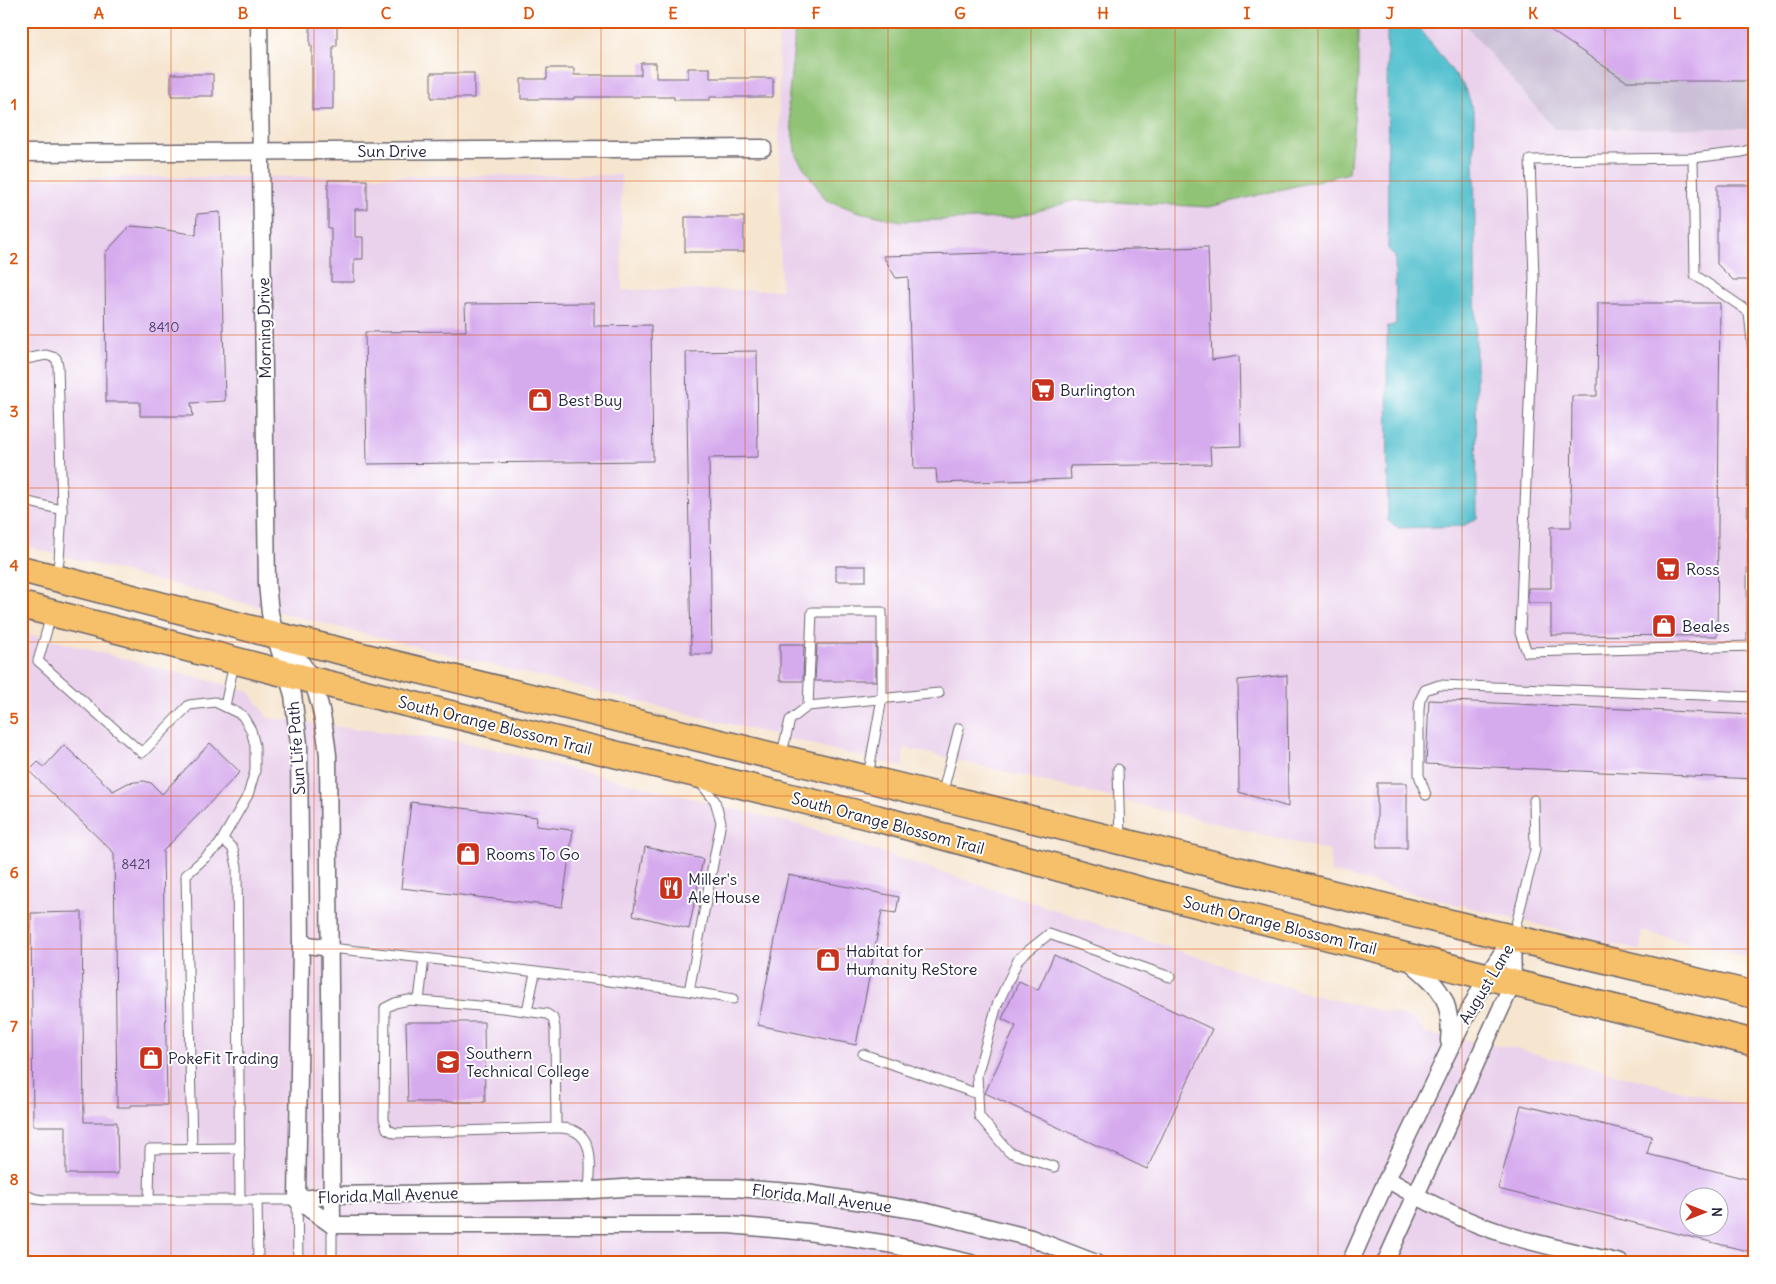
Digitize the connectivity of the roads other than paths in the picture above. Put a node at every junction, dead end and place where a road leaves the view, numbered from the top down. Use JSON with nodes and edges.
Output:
{"nodes":[{"id":1,"x":259,"y":21,"type":"edge"},
{"id":2,"x":763,"y":148,"type":"dead end"},
{"id":3,"x":1755,"y":148,"type":"edge"},
{"id":4,"x":260,"y":152,"type":"junction"},
{"id":5,"x":21,"y":153,"type":"edge"},
{"id":6,"x":1693,"y":158,"type":"junction"},
{"id":7,"x":1752,"y":311,"type":"edge"},
{"id":8,"x":21,"y":360,"type":"edge"},
{"id":9,"x":21,"y":500,"type":"edge"},
{"id":10,"x":62,"y":510,"type":"junction"},
{"id":11,"x":21,"y":569,"type":"edge"},
{"id":12,"x":56,"y":578,"type":"junction"},
{"id":13,"x":21,"y":605,"type":"edge"},
{"id":14,"x":52,"y":613,"type":"junction"},
{"id":15,"x":274,"y":635,"type":"junction"},
{"id":16,"x":1754,"y":646,"type":"edge"},
{"id":17,"x":235,"y":661,"type":"junction"},
{"id":18,"x":287,"y":674,"type":"junction"},
{"id":19,"x":312,"y":680,"type":"junction"},
{"id":20,"x":939,"y":693,"type":"dead end"},
{"id":21,"x":1755,"y":697,"type":"edge"},
{"id":22,"x":882,"y":698,"type":"junction"},
{"id":23,"x":225,"y":706,"type":"junction"},
{"id":24,"x":808,"y":706,"type":"junction"},
{"id":25,"x":959,"y":728,"type":"dead end"},
{"id":26,"x":780,"y":758,"type":"junction"},
{"id":27,"x":1118,"y":769,"type":"dead end"},
{"id":28,"x":692,"y":773,"type":"junction"},
{"id":29,"x":868,"y":779,"type":"junction"},
{"id":30,"x":1426,"y":796,"type":"dead end"},
{"id":31,"x":942,"y":797,"type":"junction"},
{"id":32,"x":1534,"y":800,"type":"dead end"},
{"id":33,"x":223,"y":839,"type":"junction"},
{"id":34,"x":1120,"y":842,"type":"junction"},
{"id":35,"x":1512,"y":938,"type":"junction"},
{"id":36,"x":300,"y":944,"type":"junction"},
{"id":37,"x":330,"y":948,"type":"junction"},
{"id":38,"x":1402,"y":955,"type":"junction"},
{"id":39,"x":424,"y":958,"type":"junction"},
{"id":40,"x":535,"y":972,"type":"junction"},
{"id":41,"x":1487,"y":976,"type":"junction"},
{"id":42,"x":1170,"y":977,"type":"dead end"},
{"id":43,"x":1513,"y":982,"type":"junction"},
{"id":44,"x":689,"y":991,"type":"junction"},
{"id":45,"x":1747,"y":994,"type":"edge"},
{"id":46,"x":733,"y":999,"type":"dead end"},
{"id":47,"x":418,"y":1001,"type":"junction"},
{"id":48,"x":527,"y":1012,"type":"junction"},
{"id":49,"x":1755,"y":1043,"type":"edge"},
{"id":50,"x":1448,"y":1050,"type":"junction"},
{"id":51,"x":863,"y":1054,"type":"dead end"},
{"id":52,"x":978,"y":1094,"type":"junction"},
{"id":53,"x":556,"y":1128,"type":"junction"},
{"id":54,"x":240,"y":1148,"type":"junction"},
{"id":55,"x":192,"y":1149,"type":"junction"},
{"id":56,"x":1054,"y":1167,"type":"dead end"},
{"id":57,"x":1387,"y":1179,"type":"junction"},
{"id":58,"x":21,"y":1190,"type":"edge"},
{"id":59,"x":589,"y":1190,"type":"junction"},
{"id":60,"x":332,"y":1195,"type":"junction"},
{"id":61,"x":1416,"y":1197,"type":"junction"},
{"id":62,"x":240,"y":1199,"type":"junction"},
{"id":63,"x":257,"y":1199,"type":"junction"},
{"id":64,"x":149,"y":1200,"type":"junction"},
{"id":65,"x":296,"y":1200,"type":"junction"},
{"id":66,"x":332,"y":1225,"type":"junction"},
{"id":67,"x":258,"y":1263,"type":"edge"},
{"id":68,"x":298,"y":1263,"type":"edge"},
{"id":69,"x":332,"y":1263,"type":"edge"},
{"id":70,"x":971,"y":1263,"type":"edge"},
{"id":71,"x":1096,"y":1263,"type":"edge"},
{"id":72,"x":1350,"y":1263,"type":"edge"},
{"id":73,"x":1385,"y":1263,"type":"edge"},
{"id":74,"x":1620,"y":1263,"type":"edge"}],
"edges":[{"from":1,"to":4,"type":"street","name":"Morning Drive"},
{"from":2,"to":4,"type":"street","name":"Sun Drive"},
{"from":3,"to":6,"type":"lane"},
{"from":4,"to":5,"type":"street","name":"Sun Drive"},
{"from":4,"to":15,"type":"street","name":"Morning Drive"},
{"from":6,"to":7,"type":"lane"},
{"from":6,"to":16,"type":"lane"},
{"from":7,"to":16,"type":"lane"},
{"from":8,"to":10,"type":"lane"},
{"from":9,"to":10,"type":"lane"},
{"from":10,"to":12,"type":"lane"},
{"from":11,"to":12,"type":"main road"},
{"from":12,"to":15,"type":"main road"},
{"from":13,"to":14,"type":"main road","name":"South Orange Blossom Trail"},
{"from":14,"to":17,"type":"main road","name":"South Orange Blossom Trail"},
{"from":14,"to":23,"type":"lane"},
{"from":15,"to":18,"type":"street","name":"Sun Life Path"},
{"from":15,"to":19,"type":"street","name":"Sun Life Path"},
{"from":15,"to":26,"type":"main road"},
{"from":17,"to":18,"type":"main road","name":"South Orange Blossom Trail"},
{"from":17,"to":23,"type":"lane"},
{"from":18,"to":19,"type":"main road","name":"South Orange Blossom Trail"},
{"from":18,"to":36,"type":"street","name":"Sun Life Path"},
{"from":19,"to":28,"type":"main road","name":"South Orange Blossom Trail"},
{"from":19,"to":37,"type":"street","name":"Sun Life Path"},
{"from":20,"to":22,"type":"lane"},
{"from":21,"to":30,"type":"lane"},
{"from":22,"to":24,"type":"lane"},
{"from":22,"to":24,"type":"lane"},
{"from":22,"to":29,"type":"lane"},
{"from":23,"to":33,"type":"lane"},
{"from":24,"to":26,"type":"lane"},
{"from":25,"to":31,"type":"lane"},
{"from":26,"to":29,"type":"main road"},
{"from":27,"to":34,"type":"lane"},
{"from":28,"to":38,"type":"main road","name":"South Orange Blossom Trail"},
{"from":28,"to":44,"type":"lane"},
{"from":29,"to":31,"type":"main road"},
{"from":31,"to":34,"type":"main road"},
{"from":32,"to":35,"type":"lane"},
{"from":33,"to":54,"type":"lane"},
{"from":33,"to":55,"type":"lane"},
{"from":34,"to":35,"type":"main road"},
{"from":35,"to":41,"type":"street","name":"August Lane"},
{"from":35,"to":43,"type":"street","name":"August Lane"},
{"from":35,"to":45,"type":"main road"},
{"from":36,"to":37,"type":"street"},
{"from":36,"to":65,"type":"street","name":"Sun Life Path"},
{"from":37,"to":39,"type":"lane"},
{"from":37,"to":60,"type":"street","name":"Sun Life Path"},
{"from":38,"to":41,"type":"main road","name":"South Orange Blossom Trail"},
{"from":38,"to":50,"type":"street"},
{"from":39,"to":40,"type":"lane"},
{"from":39,"to":47,"type":"lane"},
{"from":40,"to":44,"type":"lane"},
{"from":40,"to":48,"type":"lane"},
{"from":41,"to":43,"type":"main road","name":"South Orange Blossom Trail"},
{"from":41,"to":50,"type":"street","name":"August Lane"},
{"from":42,"to":52,"type":"lane"},
{"from":43,"to":49,"type":"main road","name":"South Orange Blossom Trail"},
{"from":43,"to":61,"type":"street","name":"August Lane"},
{"from":44,"to":46,"type":"lane"},
{"from":47,"to":48,"type":"lane"},
{"from":47,"to":53,"type":"lane"},
{"from":48,"to":53,"type":"lane"},
{"from":50,"to":57,"type":"street","name":"August Lane"},
{"from":51,"to":52,"type":"lane"},
{"from":52,"to":56,"type":"lane"},
{"from":53,"to":59,"type":"lane"},
{"from":54,"to":55,"type":"lane"},
{"from":54,"to":62,"type":"lane"},
{"from":55,"to":64,"type":"lane"},
{"from":57,"to":61,"type":"street"},
{"from":57,"to":72,"type":"street","name":"August Lane"},
{"from":58,"to":64,"type":"lane"},
{"from":59,"to":60,"type":"street","name":"Florida Mall Avenue"},
{"from":59,"to":71,"type":"street","name":"Florida Mall Avenue"},
{"from":60,"to":65,"type":"street","name":"Florida Mall Avenue"},
{"from":60,"to":66,"type":"street","name":"Sun Life Path"},
{"from":61,"to":73,"type":"street","name":"August Lane"},
{"from":61,"to":74,"type":"street"},
{"from":62,"to":63,"type":"lane"},
{"from":62,"to":64,"type":"lane"},
{"from":63,"to":65,"type":"lane"},
{"from":63,"to":67,"type":"lane"},
{"from":65,"to":66,"type":"street","name":"Florida Mall Avenue"},
{"from":65,"to":68,"type":"lane"},
{"from":66,"to":69,"type":"lane"},
{"from":66,"to":70,"type":"street","name":"Florida Mall Avenue"}]}
